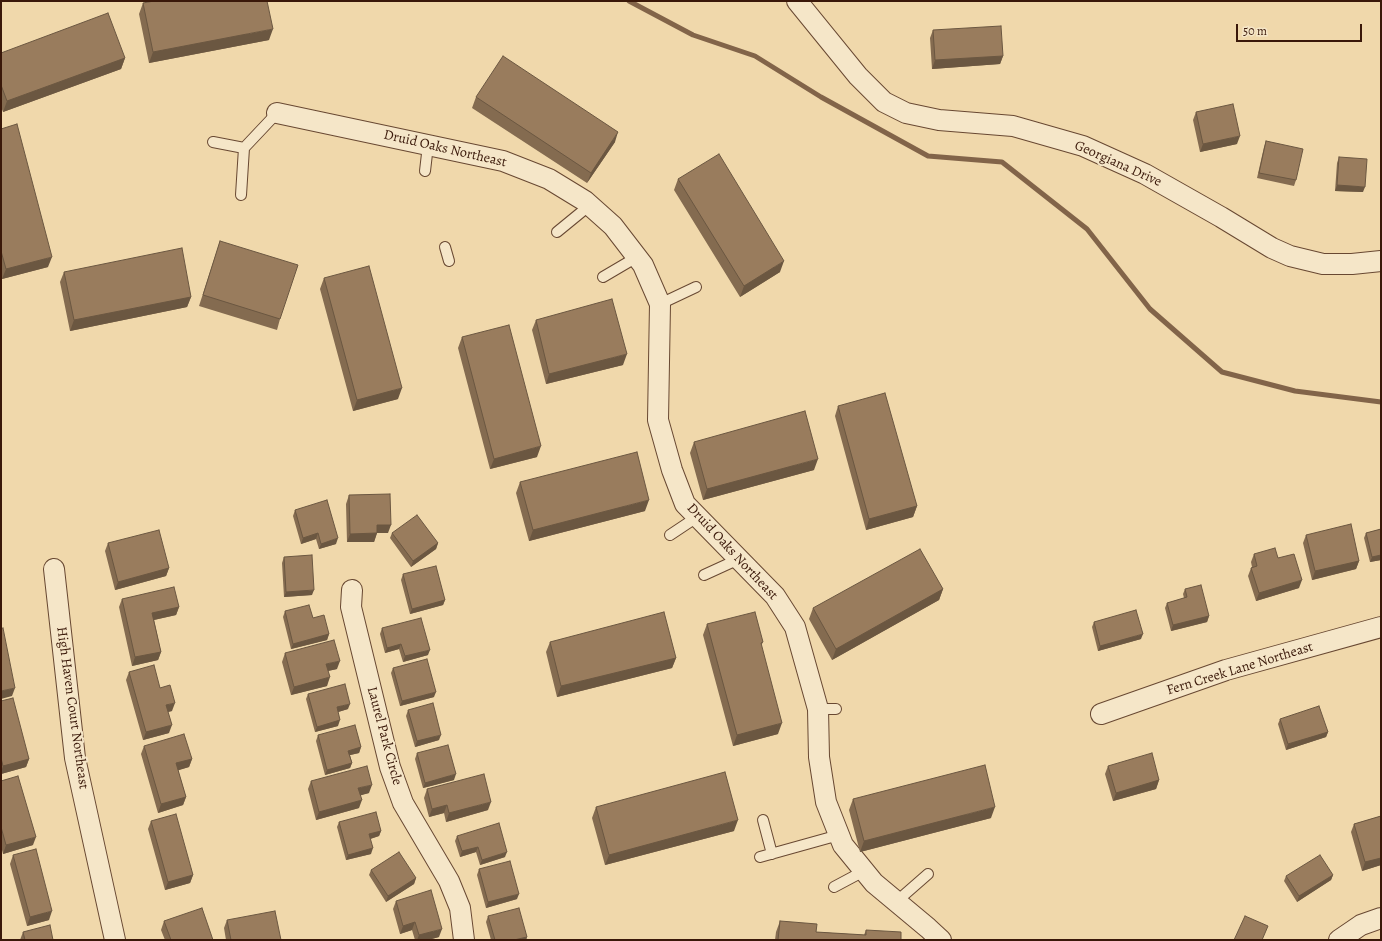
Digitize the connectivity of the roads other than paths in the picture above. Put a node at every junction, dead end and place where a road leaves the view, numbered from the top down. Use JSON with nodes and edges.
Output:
{"nodes":[{"id":1,"x":797,"y":1,"type":"edge"},
{"id":2,"x":277,"y":113,"type":"joint"},
{"id":3,"x":213,"y":142,"type":"dead end"},
{"id":4,"x":428,"y":145,"type":"junction"},
{"id":5,"x":244,"y":148,"type":"junction"},
{"id":6,"x":426,"y":170,"type":"dead end"},
{"id":7,"x":241,"y":195,"type":"dead end"},
{"id":8,"x":590,"y":205,"type":"junction"},
{"id":9,"x":557,"y":232,"type":"dead end"},
{"id":10,"x":445,"y":247,"type":"dead end"},
{"id":11,"x":637,"y":257,"type":"junction"},
{"id":12,"x":1381,"y":260,"type":"edge"},
{"id":13,"x":449,"y":261,"type":"dead end"},
{"id":14,"x":604,"y":277,"type":"dead end"},
{"id":15,"x":696,"y":287,"type":"dead end"},
{"id":16,"x":660,"y":304,"type":"junction"},
{"id":17,"x":697,"y":517,"type":"junction"},
{"id":18,"x":670,"y":535,"type":"dead end"},
{"id":19,"x":739,"y":559,"type":"junction"},
{"id":20,"x":54,"y":569,"type":"dead end"},
{"id":21,"x":704,"y":575,"type":"dead end"},
{"id":22,"x":352,"y":590,"type":"dead end"},
{"id":23,"x":1381,"y":627,"type":"edge"},
{"id":24,"x":1101,"y":714,"type":"dead end"},
{"id":25,"x":763,"y":820,"type":"dead end"},
{"id":26,"x":839,"y":835,"type":"junction"},
{"id":27,"x":772,"y":854,"type":"junction"},
{"id":28,"x":760,"y":857,"type":"dead end"},
{"id":29,"x":864,"y":871,"type":"junction"},
{"id":30,"x":928,"y":874,"type":"dead end"},
{"id":31,"x":834,"y":887,"type":"dead end"},
{"id":32,"x":896,"y":902,"type":"junction"},
{"id":33,"x":1381,"y":918,"type":"edge"},
{"id":34,"x":114,"y":940,"type":"edge"},
{"id":35,"x":464,"y":940,"type":"edge"},
{"id":36,"x":941,"y":940,"type":"edge"},
{"id":37,"x":1339,"y":940,"type":"edge"}],
"edges":[{"from":1,"to":12,"type":"street","name":"Georgiana Drive"},
{"from":2,"to":4,"type":"street","name":"Druid Oaks Northeast"},
{"from":2,"to":5,"type":"lane"},
{"from":3,"to":5,"type":"lane"},
{"from":4,"to":6,"type":"lane"},
{"from":4,"to":8,"type":"street","name":"Druid Oaks Northeast"},
{"from":5,"to":7,"type":"lane"},
{"from":8,"to":9,"type":"lane"},
{"from":8,"to":11,"type":"street","name":"Druid Oaks Northeast"},
{"from":10,"to":13,"type":"lane"},
{"from":11,"to":14,"type":"lane"},
{"from":11,"to":16,"type":"street","name":"Druid Oaks Northeast"},
{"from":15,"to":16,"type":"lane"},
{"from":16,"to":17,"type":"street","name":"Druid Oaks Northeast"},
{"from":17,"to":18,"type":"lane"},
{"from":17,"to":19,"type":"street","name":"Druid Oaks Northeast"},
{"from":19,"to":21,"type":"lane"},
{"from":19,"to":26,"type":"street","name":"Druid Oaks Northeast"},
{"from":20,"to":34,"type":"street","name":"High Haven Court Northeast"},
{"from":22,"to":35,"type":"street","name":"Laurel Park Circle"},
{"from":23,"to":24,"type":"street","name":"Fern Creek Lane Northeast"},
{"from":25,"to":27,"type":"lane"},
{"from":26,"to":27,"type":"lane"},
{"from":26,"to":29,"type":"street","name":"Druid Oaks Northeast"},
{"from":27,"to":28,"type":"lane"},
{"from":29,"to":31,"type":"lane"},
{"from":29,"to":32,"type":"street","name":"Druid Oaks Northeast"},
{"from":30,"to":32,"type":"lane"},
{"from":32,"to":36,"type":"street","name":"Druid Oaks Northeast"},
{"from":33,"to":37,"type":"street"}]}
